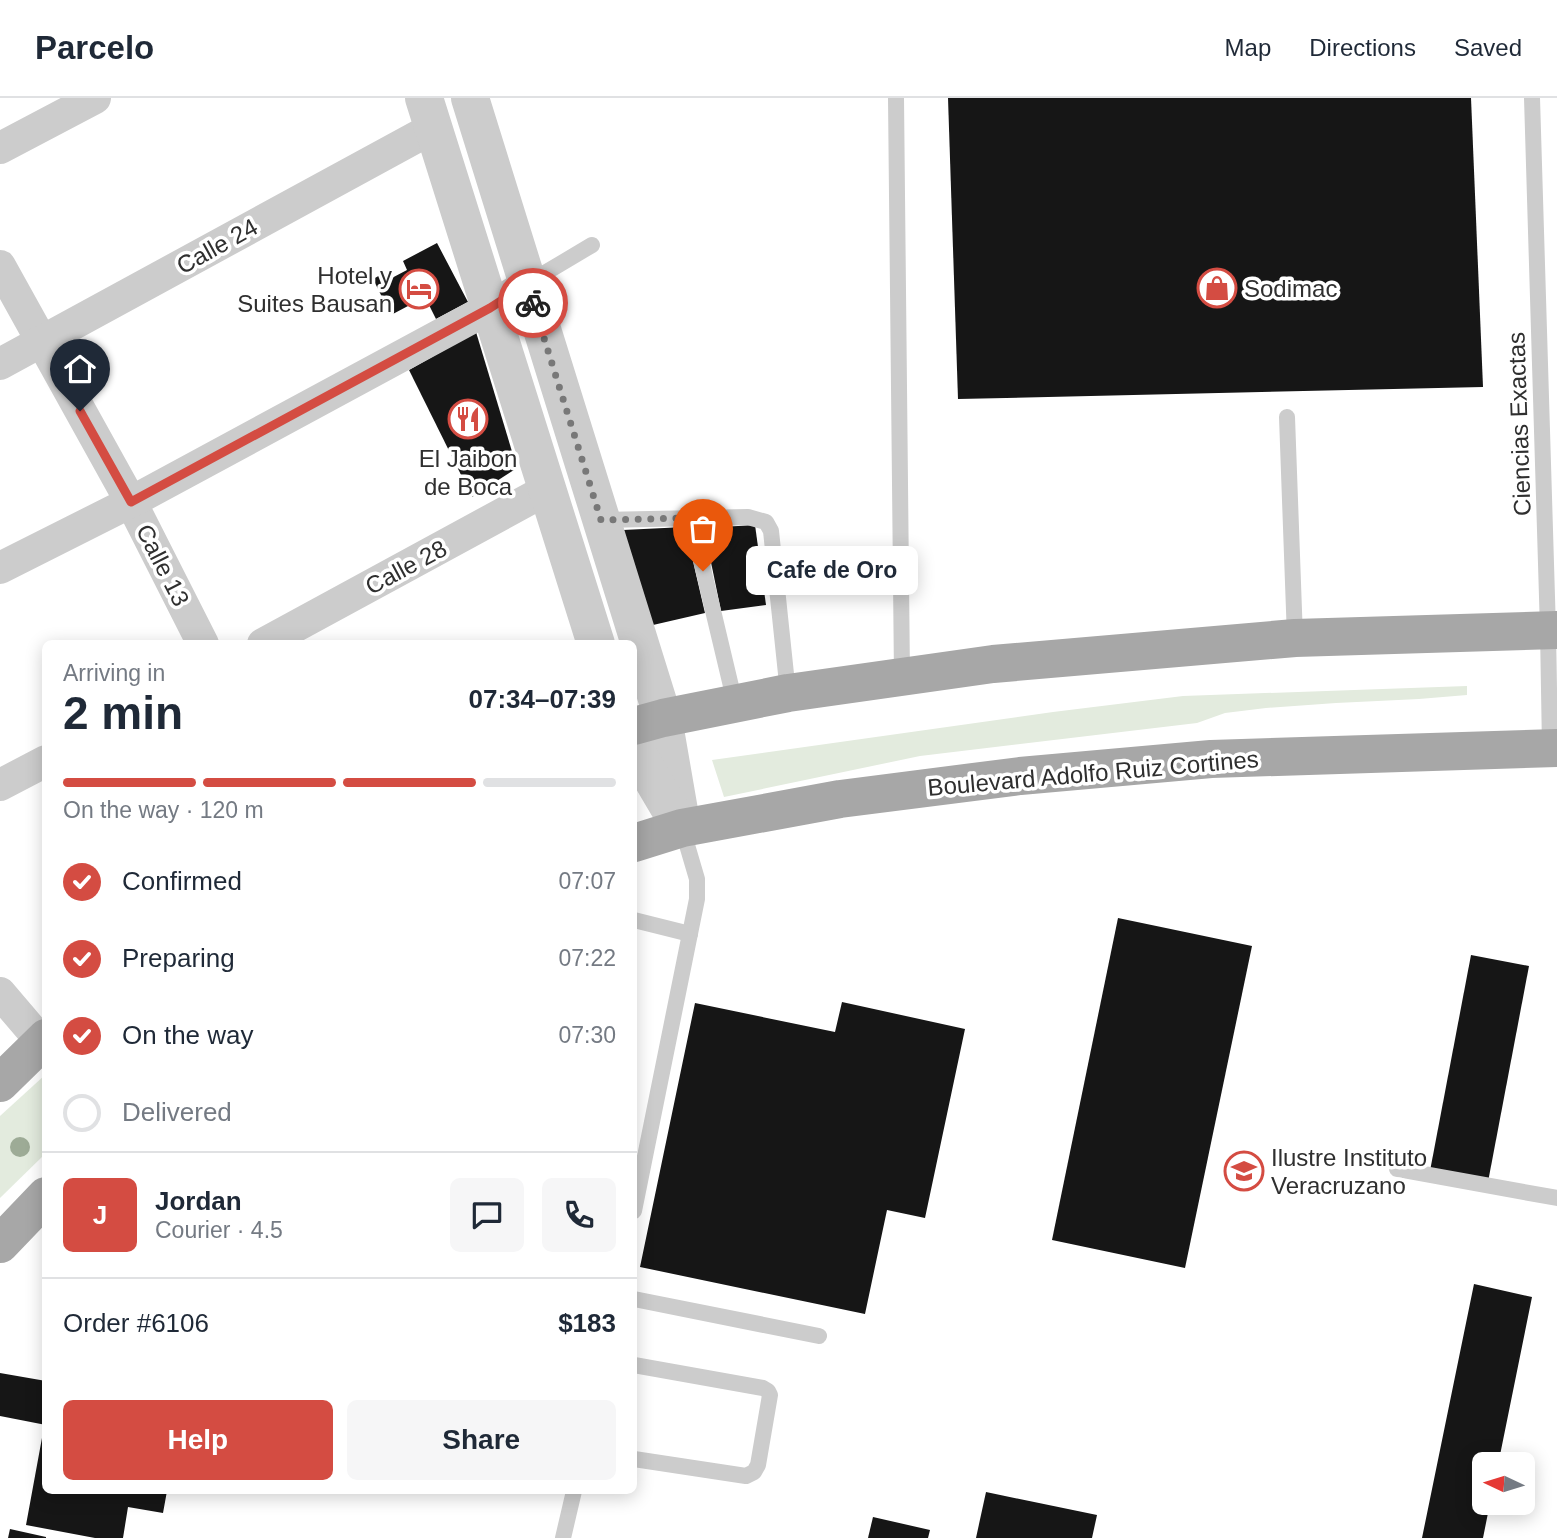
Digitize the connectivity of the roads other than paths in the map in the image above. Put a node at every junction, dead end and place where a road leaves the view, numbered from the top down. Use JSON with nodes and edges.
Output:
{"nodes":[{"id":1,"x":95,"y":98,"type":"edge"},
{"id":2,"x":470,"y":98,"type":"edge"},
{"id":3,"x":896,"y":98,"type":"edge"},
{"id":4,"x":1532,"y":98,"type":"edge"},
{"id":5,"x":428,"y":113,"type":"edge"},
{"id":6,"x":0,"y":148,"type":"edge"},
{"id":7,"x":592,"y":245,"type":"dead end"},
{"id":8,"x":0,"y":266,"type":"edge"},
{"id":9,"x":527,"y":284,"type":"junction"},
{"id":10,"x":490,"y":308,"type":"junction"},
{"id":11,"x":42,"y":342,"type":"junction"},
{"id":12,"x":0,"y":364,"type":"edge"},
{"id":13,"x":1287,"y":417,"type":"dead end"},
{"id":14,"x":548,"y":489,"type":"junction"},
{"id":15,"x":131,"y":502,"type":"junction"},
{"id":16,"x":691,"y":518,"type":"junction"},
{"id":17,"x":601,"y":520,"type":"junction"},
{"id":18,"x":0,"y":568,"type":"edge"},
{"id":19,"x":1553,"y":630,"type":"edge"},
{"id":20,"x":1296,"y":638,"type":"junction"},
{"id":21,"x":201,"y":640,"type":"edge"},
{"id":22,"x":270,"y":640,"type":"edge"},
{"id":23,"x":595,"y":640,"type":"edge"},
{"id":24,"x":629,"y":640,"type":"edge"},
{"id":25,"x":637,"y":675,"type":"edge"},
{"id":26,"x":902,"y":676,"type":"junction"},
{"id":27,"x":788,"y":693,"type":"junction"},
{"id":28,"x":735,"y":703,"type":"junction"},
{"id":29,"x":648,"y":722,"type":"edge"},
{"id":30,"x":1553,"y":748,"type":"edge"},
{"id":31,"x":637,"y":753,"type":"edge"},
{"id":32,"x":42,"y":763,"type":"edge"},
{"id":33,"x":0,"y":786,"type":"edge"},
{"id":34,"x":682,"y":828,"type":"junction"},
{"id":35,"x":637,"y":842,"type":"edge"},
{"id":36,"x":637,"y":921,"type":"edge"},
{"id":37,"x":690,"y":934,"type":"junction"},
{"id":38,"x":0,"y":993,"type":"edge"},
{"id":39,"x":42,"y":1039,"type":"edge"},
{"id":40,"x":42,"y":1041,"type":"edge"},
{"id":41,"x":0,"y":1083,"type":"edge"},
{"id":42,"x":1397,"y":1169,"type":"dead end"},
{"id":43,"x":637,"y":1196,"type":"edge"},
{"id":44,"x":1557,"y":1198,"type":"edge"},
{"id":45,"x":42,"y":1200,"type":"edge"},
{"id":46,"x":0,"y":1244,"type":"edge"},
{"id":47,"x":637,"y":1300,"type":"edge"},
{"id":48,"x":819,"y":1336,"type":"dead end"},
{"id":49,"x":637,"y":1366,"type":"edge"},
{"id":50,"x":637,"y":1459,"type":"edge"},
{"id":51,"x":572,"y":1494,"type":"edge"},
{"id":52,"x":563,"y":1538,"type":"edge"}],
"edges":[{"from":1,"to":6,"type":"street"},
{"from":2,"to":9,"type":"street"},
{"from":3,"to":26,"type":"lane"},
{"from":4,"to":19,"type":"lane","name":"Ciencias Exactas"},
{"from":5,"to":10,"type":"street"},
{"from":5,"to":11,"type":"street","name":"Calle 24"},
{"from":7,"to":9,"type":"lane"},
{"from":8,"to":11,"type":"street","name":"Calle 13"},
{"from":9,"to":10,"type":"street"},
{"from":9,"to":17,"type":"street"},
{"from":10,"to":14,"type":"street"},
{"from":10,"to":15,"type":"street"},
{"from":11,"to":12,"type":"street","name":"Calle 24"},
{"from":11,"to":15,"type":"street","name":"Calle 13"},
{"from":13,"to":20,"type":"lane"},
{"from":14,"to":22,"type":"street","name":"Calle 28"},
{"from":14,"to":23,"type":"street"},
{"from":15,"to":18,"type":"street"},
{"from":15,"to":21,"type":"street","name":"Calle 13"},
{"from":16,"to":17,"type":"lane"},
{"from":16,"to":27,"type":"lane"},
{"from":16,"to":28,"type":"lane"},
{"from":17,"to":24,"type":"street"},
{"from":19,"to":20,"type":"main road"},
{"from":19,"to":30,"type":"lane","name":"Ciencias Exactas"},
{"from":20,"to":26,"type":"main road"},
{"from":25,"to":29,"type":"street"},
{"from":26,"to":27,"type":"main road"},
{"from":27,"to":28,"type":"main road"},
{"from":28,"to":29,"type":"main road"},
{"from":29,"to":34,"type":"street"},
{"from":30,"to":34,"type":"main road","name":"Boulevard Adolfo Ruiz Cortines"},
{"from":31,"to":34,"type":"street"},
{"from":32,"to":33,"type":"street"},
{"from":34,"to":35,"type":"main road","name":"Boulevard Adolfo Ruiz Cortines"},
{"from":34,"to":37,"type":"lane"},
{"from":36,"to":37,"type":"lane"},
{"from":37,"to":43,"type":"lane"},
{"from":38,"to":39,"type":"street"},
{"from":40,"to":41,"type":"main road"},
{"from":42,"to":44,"type":"lane"},
{"from":45,"to":46,"type":"main road"},
{"from":47,"to":48,"type":"lane"},
{"from":49,"to":50,"type":"lane"},
{"from":51,"to":52,"type":"lane"}]}
